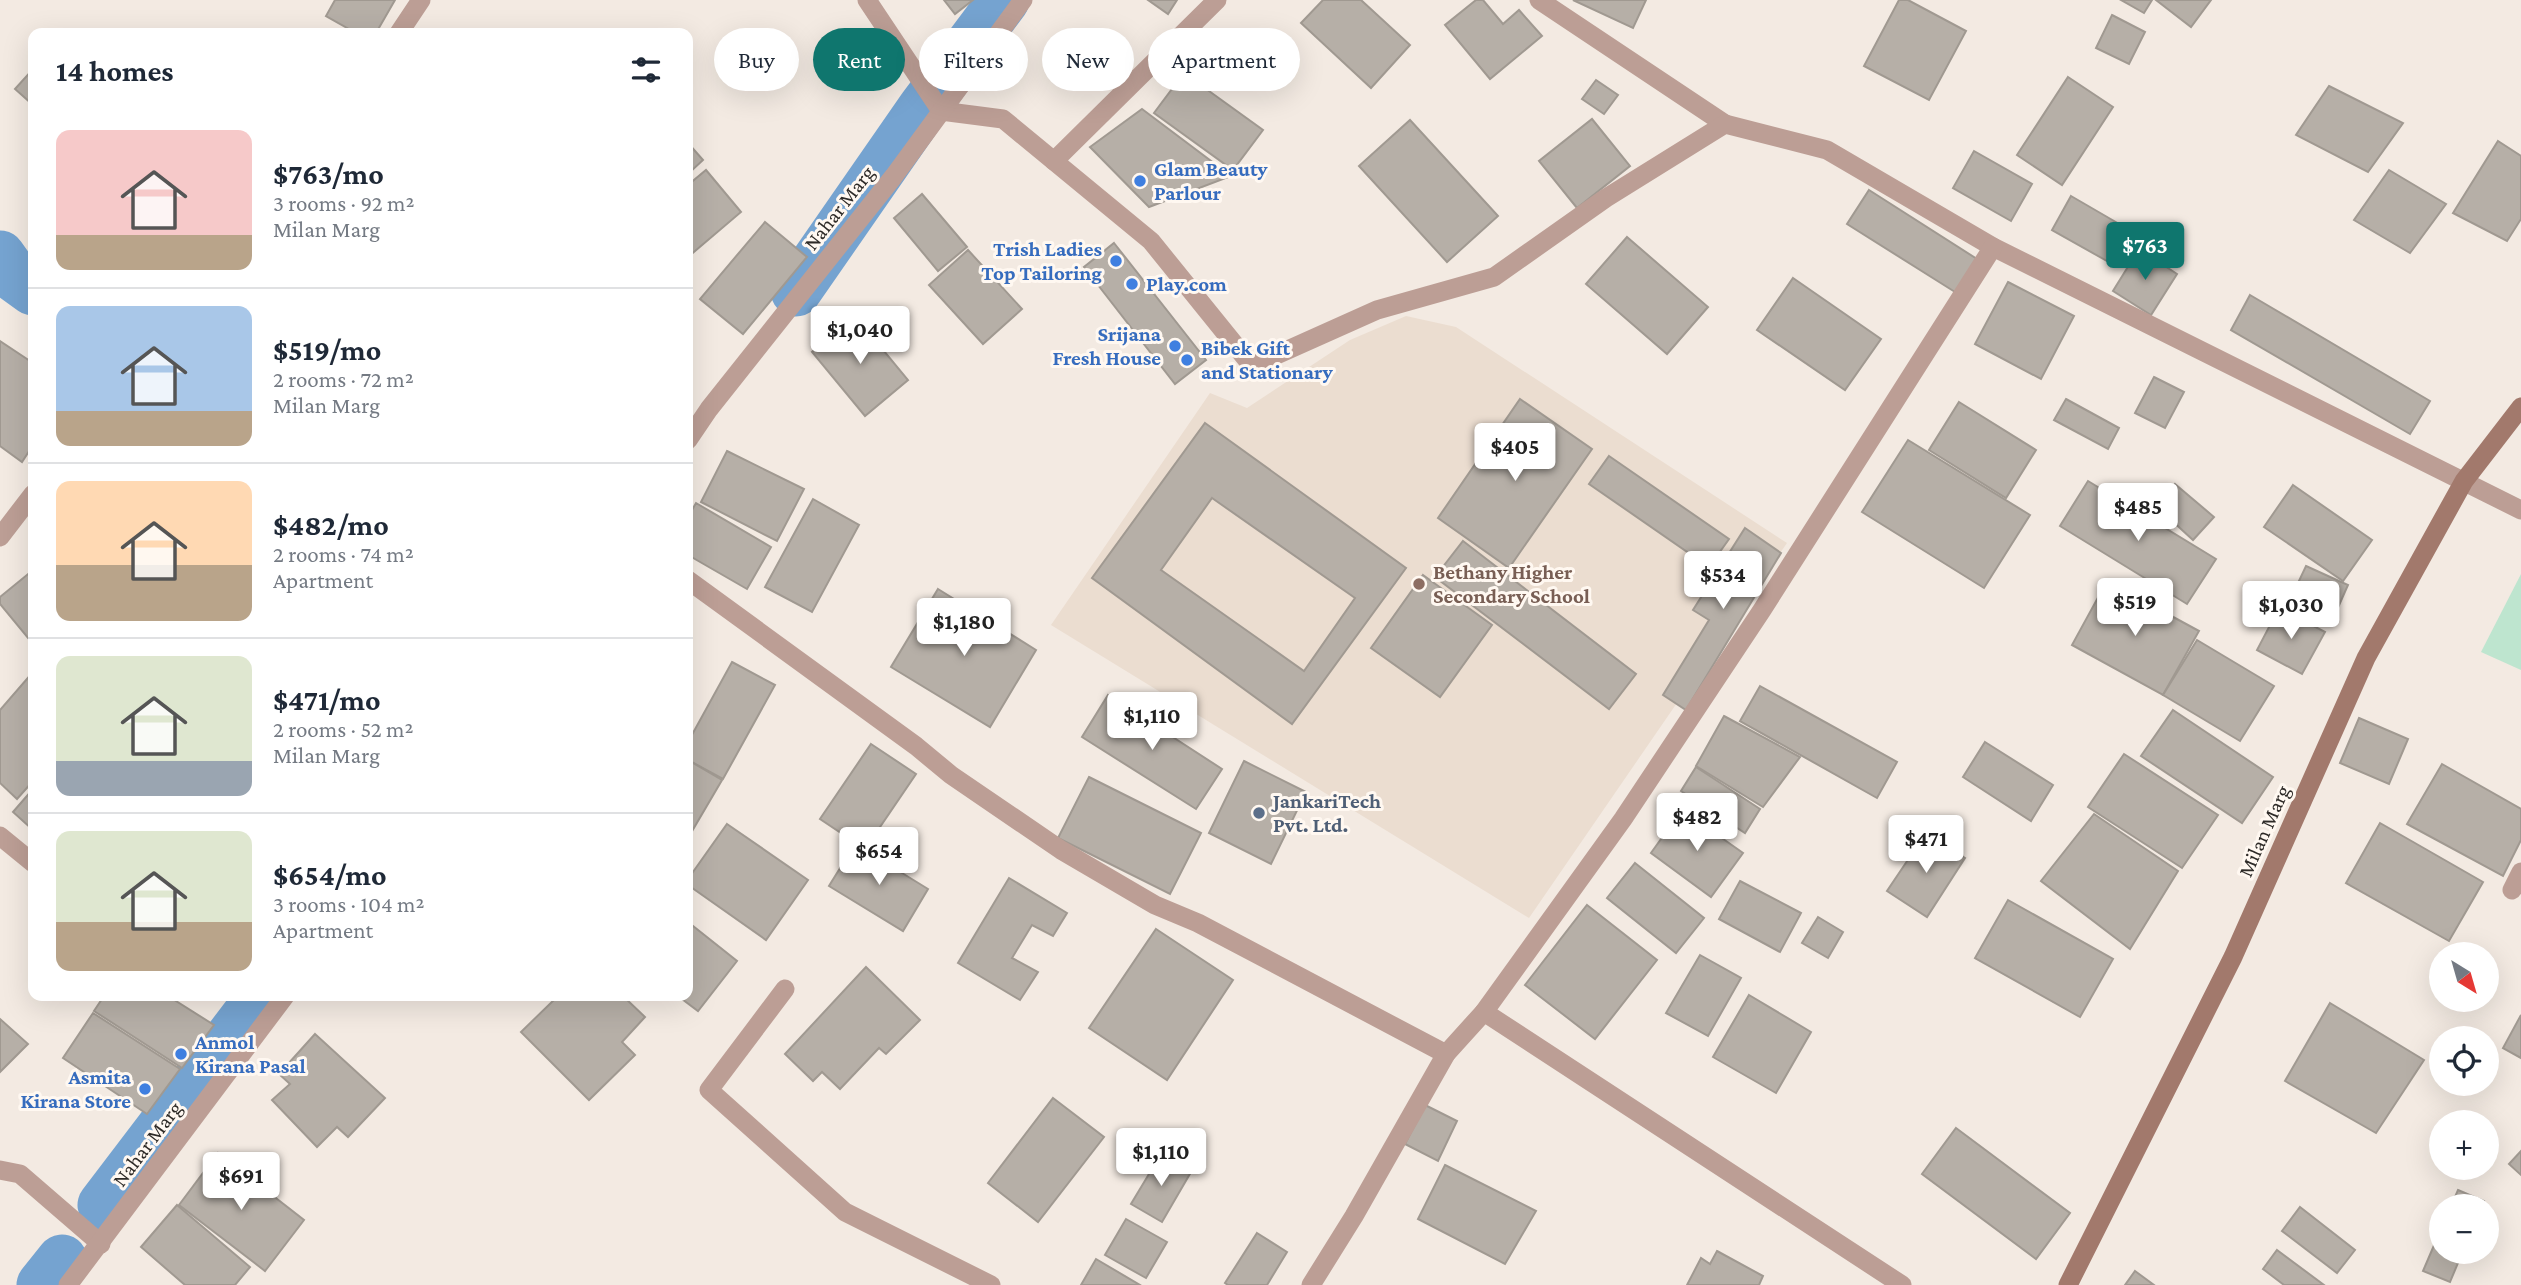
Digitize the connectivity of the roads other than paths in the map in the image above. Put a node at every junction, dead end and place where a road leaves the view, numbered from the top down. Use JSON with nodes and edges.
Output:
{"nodes":[{"id":1,"x":421,"y":0,"type":"edge"},
{"id":2,"x":867,"y":0,"type":"edge"},
{"id":3,"x":1023,"y":0,"type":"edge"},
{"id":4,"x":1217,"y":0,"type":"edge"},
{"id":5,"x":1539,"y":0,"type":"edge"},
{"id":6,"x":402,"y":28,"type":"edge"},
{"id":7,"x":941,"y":111,"type":"junction"},
{"id":8,"x":1725,"y":124,"type":"junction"},
{"id":9,"x":1054,"y":161,"type":"junction"},
{"id":10,"x":1993,"y":247,"type":"junction"},
{"id":11,"x":2521,"y":407,"type":"edge"},
{"id":12,"x":693,"y":433,"type":"edge"},
{"id":13,"x":2464,"y":481,"type":"junction"},
{"id":14,"x":28,"y":501,"type":"edge"},
{"id":15,"x":2521,"y":510,"type":"edge"},
{"id":16,"x":0,"y":537,"type":"edge"},
{"id":17,"x":693,"y":584,"type":"edge"},
{"id":18,"x":0,"y":836,"type":"edge"},
{"id":19,"x":28,"y":859,"type":"edge"},
{"id":20,"x":2521,"y":872,"type":"edge"},
{"id":21,"x":2512,"y":890,"type":"dead end"},
{"id":22,"x":785,"y":989,"type":"dead end"},
{"id":23,"x":281,"y":1001,"type":"edge"},
{"id":24,"x":1484,"y":1012,"type":"junction"},
{"id":25,"x":1446,"y":1055,"type":"junction"},
{"id":26,"x":0,"y":1170,"type":"edge"},
{"id":27,"x":101,"y":1244,"type":"junction"},
{"id":28,"x":68,"y":1285,"type":"edge"},
{"id":29,"x":991,"y":1285,"type":"edge"},
{"id":30,"x":1311,"y":1285,"type":"edge"},
{"id":31,"x":1902,"y":1285,"type":"edge"},
{"id":32,"x":2068,"y":1285,"type":"edge"}],
"edges":[{"from":1,"to":6,"type":"street"},
{"from":2,"to":7,"type":"street"},
{"from":3,"to":7,"type":"street","name":"Nahar Marg"},
{"from":4,"to":9,"type":"street"},
{"from":5,"to":8,"type":"street"},
{"from":7,"to":9,"type":"street"},
{"from":7,"to":12,"type":"street","name":"Nahar Marg"},
{"from":8,"to":9,"type":"street"},
{"from":8,"to":10,"type":"street"},
{"from":10,"to":13,"type":"street"},
{"from":10,"to":24,"type":"street"},
{"from":11,"to":13,"type":"main road","name":"Milan Marg"},
{"from":13,"to":15,"type":"street"},
{"from":13,"to":32,"type":"main road","name":"Milan Marg"},
{"from":14,"to":16,"type":"street"},
{"from":17,"to":25,"type":"street"},
{"from":18,"to":19,"type":"street"},
{"from":20,"to":21,"type":"street"},
{"from":22,"to":29,"type":"street"},
{"from":23,"to":27,"type":"street","name":"Nahar Marg"},
{"from":24,"to":25,"type":"street"},
{"from":24,"to":31,"type":"street"},
{"from":25,"to":30,"type":"street"},
{"from":26,"to":27,"type":"street"},
{"from":27,"to":28,"type":"street","name":"Nahar Marg"}]}
